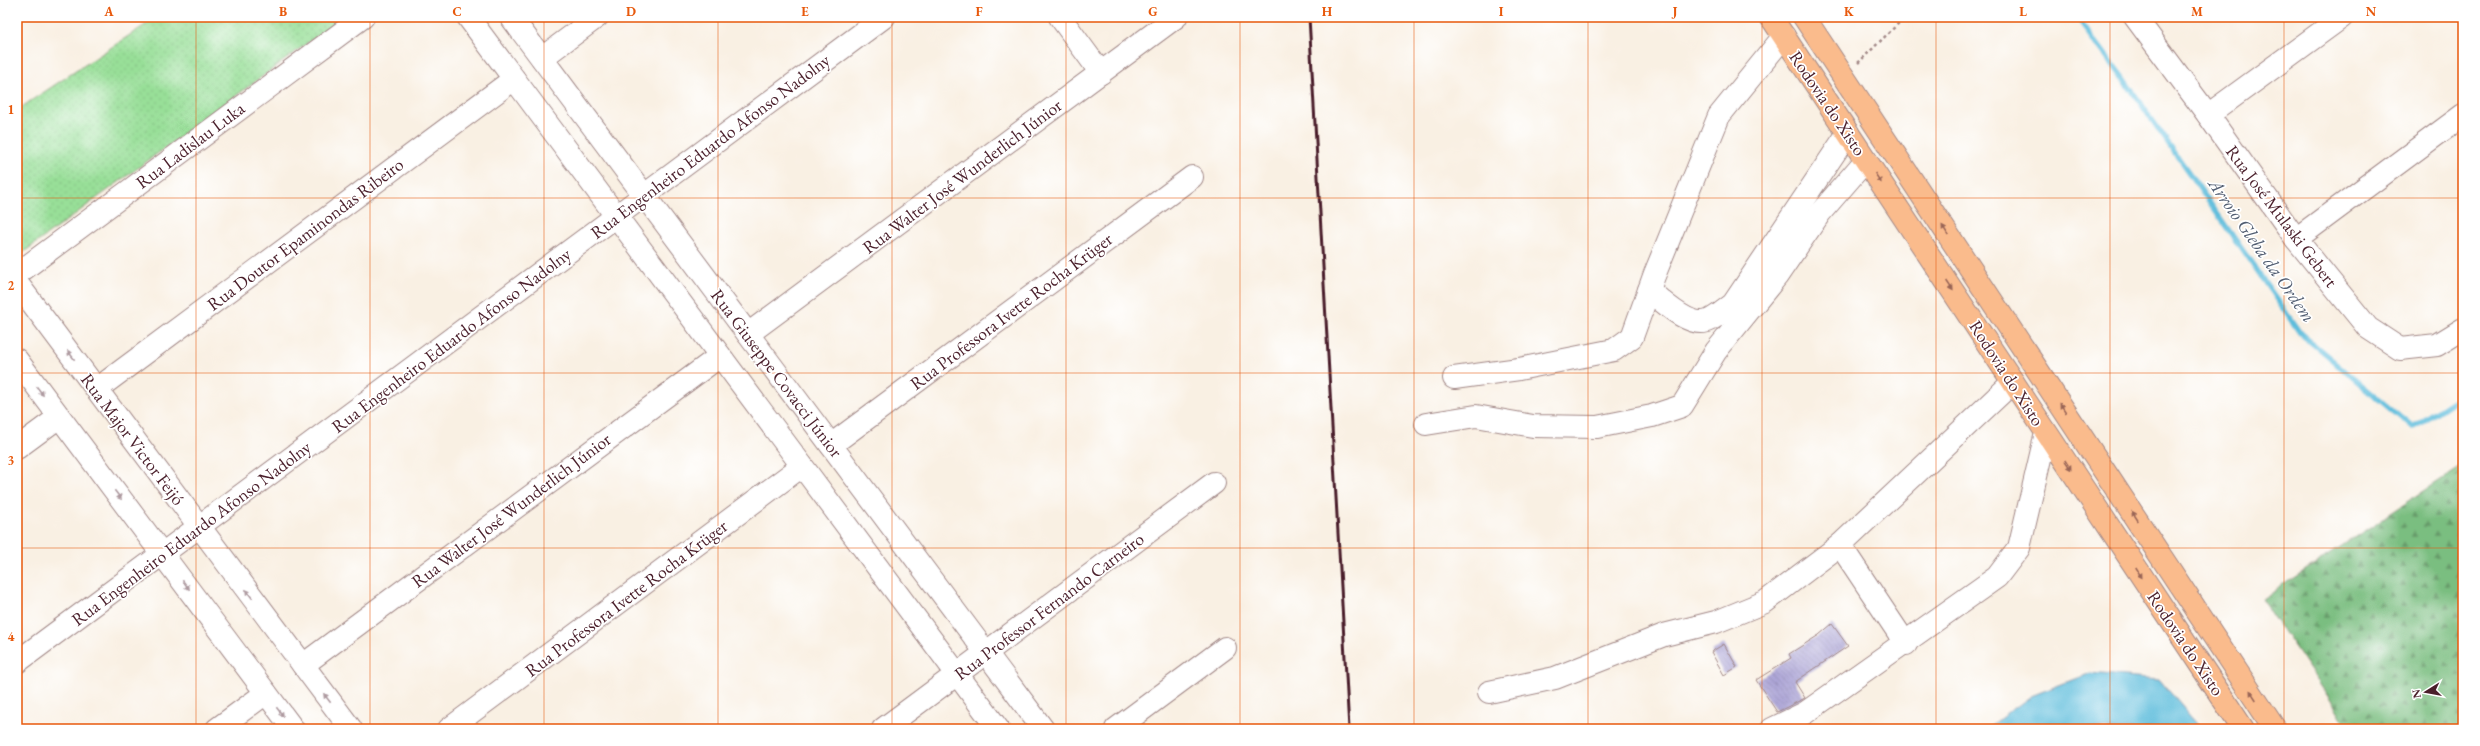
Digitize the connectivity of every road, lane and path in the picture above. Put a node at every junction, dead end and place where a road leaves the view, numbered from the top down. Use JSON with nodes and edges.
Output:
{"nodes":[{"id":1,"x":363,"y":17,"type":"edge"},
{"id":2,"x":468,"y":17,"type":"edge"},
{"id":3,"x":511,"y":17,"type":"edge"},
{"id":4,"x":597,"y":17,"type":"edge"},
{"id":5,"x":884,"y":17,"type":"edge"},
{"id":6,"x":1060,"y":17,"type":"edge"},
{"id":7,"x":1176,"y":17,"type":"edge"},
{"id":8,"x":1771,"y":17,"type":"edge"},
{"id":9,"x":1804,"y":17,"type":"edge"},
{"id":10,"x":1905,"y":17,"type":"edge"},
{"id":11,"x":2134,"y":17,"type":"edge"},
{"id":12,"x":2342,"y":17,"type":"edge"},
{"id":13,"x":1784,"y":36,"type":"junction"},
{"id":14,"x":542,"y":58,"type":"junction"},
{"id":15,"x":1101,"y":72,"type":"junction"},
{"id":16,"x":1844,"y":76,"type":"junction"},
{"id":17,"x":514,"y":79,"type":"junction"},
{"id":18,"x":2208,"y":115,"type":"junction"},
{"id":19,"x":2463,"y":115,"type":"edge"},
{"id":20,"x":1848,"y":133,"type":"junction"},
{"id":21,"x":1866,"y":160,"type":"junction"},
{"id":22,"x":1192,"y":177,"type":"dead end"},
{"id":23,"x":644,"y":195,"type":"junction"},
{"id":24,"x":616,"y":216,"type":"junction"},
{"id":25,"x":2296,"y":239,"type":"junction"},
{"id":26,"x":17,"y":274,"type":"edge"},
{"id":27,"x":17,"y":283,"type":"edge"},
{"id":28,"x":1649,"y":290,"type":"junction"},
{"id":29,"x":2463,"y":329,"type":"edge"},
{"id":30,"x":748,"y":334,"type":"junction"},
{"id":31,"x":720,"y":356,"type":"junction"},
{"id":32,"x":17,"y":360,"type":"edge"},
{"id":33,"x":1454,"y":378,"type":"dead end"},
{"id":34,"x":2013,"y":382,"type":"junction"},
{"id":35,"x":97,"y":389,"type":"junction"},
{"id":36,"x":59,"y":417,"type":"junction"},
{"id":37,"x":1426,"y":424,"type":"dead end"},
{"id":38,"x":2046,"y":433,"type":"junction"},
{"id":39,"x":831,"y":445,"type":"junction"},
{"id":40,"x":17,"y":448,"type":"edge"},
{"id":41,"x":802,"y":466,"type":"junction"},
{"id":42,"x":1214,"y":483,"type":"dead end"},
{"id":43,"x":199,"y":526,"type":"junction"},
{"id":44,"x":1840,"y":545,"type":"junction"},
{"id":45,"x":162,"y":554,"type":"junction"},
{"id":46,"x":1906,"y":644,"type":"junction"},
{"id":47,"x":1225,"y":648,"type":"dead end"},
{"id":48,"x":986,"y":653,"type":"junction"},
{"id":49,"x":17,"y":662,"type":"edge"},
{"id":50,"x":303,"y":665,"type":"junction"},
{"id":51,"x":957,"y":674,"type":"junction"},
{"id":52,"x":1489,"y":692,"type":"dead end"},
{"id":53,"x":266,"y":693,"type":"junction"},
{"id":54,"x":2275,"y":728,"type":"edge"},
{"id":55,"x":217,"y":729,"type":"edge"},
{"id":56,"x":293,"y":729,"type":"edge"},
{"id":57,"x":350,"y":729,"type":"edge"},
{"id":58,"x":449,"y":729,"type":"edge"},
{"id":59,"x":883,"y":729,"type":"edge"},
{"id":60,"x":998,"y":729,"type":"edge"},
{"id":61,"x":1043,"y":729,"type":"edge"},
{"id":62,"x":1116,"y":729,"type":"edge"},
{"id":63,"x":1772,"y":729,"type":"edge"},
{"id":64,"x":2243,"y":729,"type":"edge"}],
"edges":[{"from":1,"to":26,"type":"street","name":"Rua Ladislau Luka"},
{"from":2,"to":17,"type":"street","name":"Rua Giuseppe Covacci Júnior"},
{"from":3,"to":14,"type":"street","name":"Rua Giuseppe Covacci Júnior"},
{"from":4,"to":14,"type":"street"},
{"from":5,"to":23,"type":"street","name":"Rua Engenheiro Eduardo Afonso Nadolny"},
{"from":6,"to":15,"type":"street"},
{"from":7,"to":15,"type":"street","name":"Rua Walter José Wunderlich Júnior"},
{"from":8,"to":13,"type":"highway","name":"Rodovia do Xisto"},
{"from":9,"to":16,"type":"highway","name":"Rodovia do Xisto"},
{"from":10,"to":16,"type":"path"},
{"from":11,"to":18,"type":"street","name":"Rua José Mulaski Gebert"},
{"from":12,"to":18,"type":"street"},
{"from":13,"to":20,"type":"highway","name":"Rodovia do Xisto"},
{"from":13,"to":28,"type":"street"},
{"from":14,"to":23,"type":"street","name":"Rua Giuseppe Covacci Júnior"},
{"from":15,"to":30,"type":"street","name":"Rua Walter José Wunderlich Júnior"},
{"from":54,"to":16,"type":"highway","name":"Rodovia do Xisto","one_way":true},
{"from":17,"to":24,"type":"street","name":"Rua Giuseppe Covacci Júnior"},
{"from":17,"to":35,"type":"street","name":"Rua Doutor Epaminondas Ribeiro"},
{"from":18,"to":25,"type":"street","name":"Rua José Mulaski Gebert"},
{"from":19,"to":25,"type":"street"},
{"from":20,"to":21,"type":"highway","name":"Rodovia do Xisto"},
{"from":20,"to":28,"type":"street"},
{"from":21,"to":34,"type":"highway","name":"Rodovia do Xisto","one_way":true},
{"from":21,"to":37,"type":"street"},
{"from":22,"to":39,"type":"street","name":"Rua Professora Ivette Rocha Krüger"},
{"from":23,"to":24,"type":"street","name":"Rua Engenheiro Eduardo Afonso Nadolny"},
{"from":23,"to":30,"type":"street","name":"Rua Giuseppe Covacci Júnior"},
{"from":24,"to":31,"type":"street","name":"Rua Giuseppe Covacci Júnior"},
{"from":24,"to":43,"type":"street","name":"Rua Engenheiro Eduardo Afonso Nadolny"},
{"from":25,"to":29,"type":"street","name":"Rua José Mulaski Gebert"},
{"from":35,"to":27,"type":"street","name":"Rua Major Victor Feijó","one_way":true},
{"from":28,"to":33,"type":"street"},
{"from":30,"to":39,"type":"street","name":"Rua Giuseppe Covacci Júnior"},
{"from":31,"to":41,"type":"street","name":"Rua Giuseppe Covacci Júnior"},
{"from":31,"to":50,"type":"street","name":"Rua Walter José Wunderlich Júnior"},
{"from":32,"to":36,"type":"street","one_way":true},
{"from":34,"to":38,"type":"highway","name":"Rodovia do Xisto"},
{"from":34,"to":44,"type":"street"},
{"from":35,"to":43,"type":"street","name":"Rua Major Victor Feijó"},
{"from":36,"to":40,"type":"street"},
{"from":36,"to":45,"type":"street","one_way":true},
{"from":38,"to":46,"type":"street"},
{"from":38,"to":64,"type":"highway","name":"Rodovia do Xisto","one_way":true},
{"from":39,"to":48,"type":"street","name":"Rua Giuseppe Covacci Júnior"},
{"from":41,"to":51,"type":"street","name":"Rua Giuseppe Covacci Júnior"},
{"from":41,"to":58,"type":"street","name":"Rua Professora Ivette Rocha Krüger"},
{"from":42,"to":48,"type":"street","name":"Rua Professor Fernando Carneiro"},
{"from":43,"to":45,"type":"street","name":"Rua Engenheiro Eduardo Afonso Nadolny"},
{"from":50,"to":43,"type":"street","name":"Rua Major Victor Feijó","one_way":true},
{"from":44,"to":46,"type":"street"},
{"from":44,"to":52,"type":"street"},
{"from":45,"to":49,"type":"street","name":"Rua Engenheiro Eduardo Afonso Nadolny"},
{"from":45,"to":53,"type":"street","one_way":true},
{"from":46,"to":63,"type":"street"},
{"from":47,"to":62,"type":"street"},
{"from":48,"to":51,"type":"street","name":"Rua Professor Fernando Carneiro"},
{"from":48,"to":61,"type":"street","name":"Rua Giuseppe Covacci Júnior"},
{"from":57,"to":50,"type":"street","name":"Rua Major Victor Feijó","one_way":true},
{"from":51,"to":59,"type":"street","name":"Rua Professor Fernando Carneiro"},
{"from":51,"to":60,"type":"street","name":"Rua Giuseppe Covacci Júnior"},
{"from":53,"to":55,"type":"street"},
{"from":53,"to":56,"type":"street","one_way":true}]}
